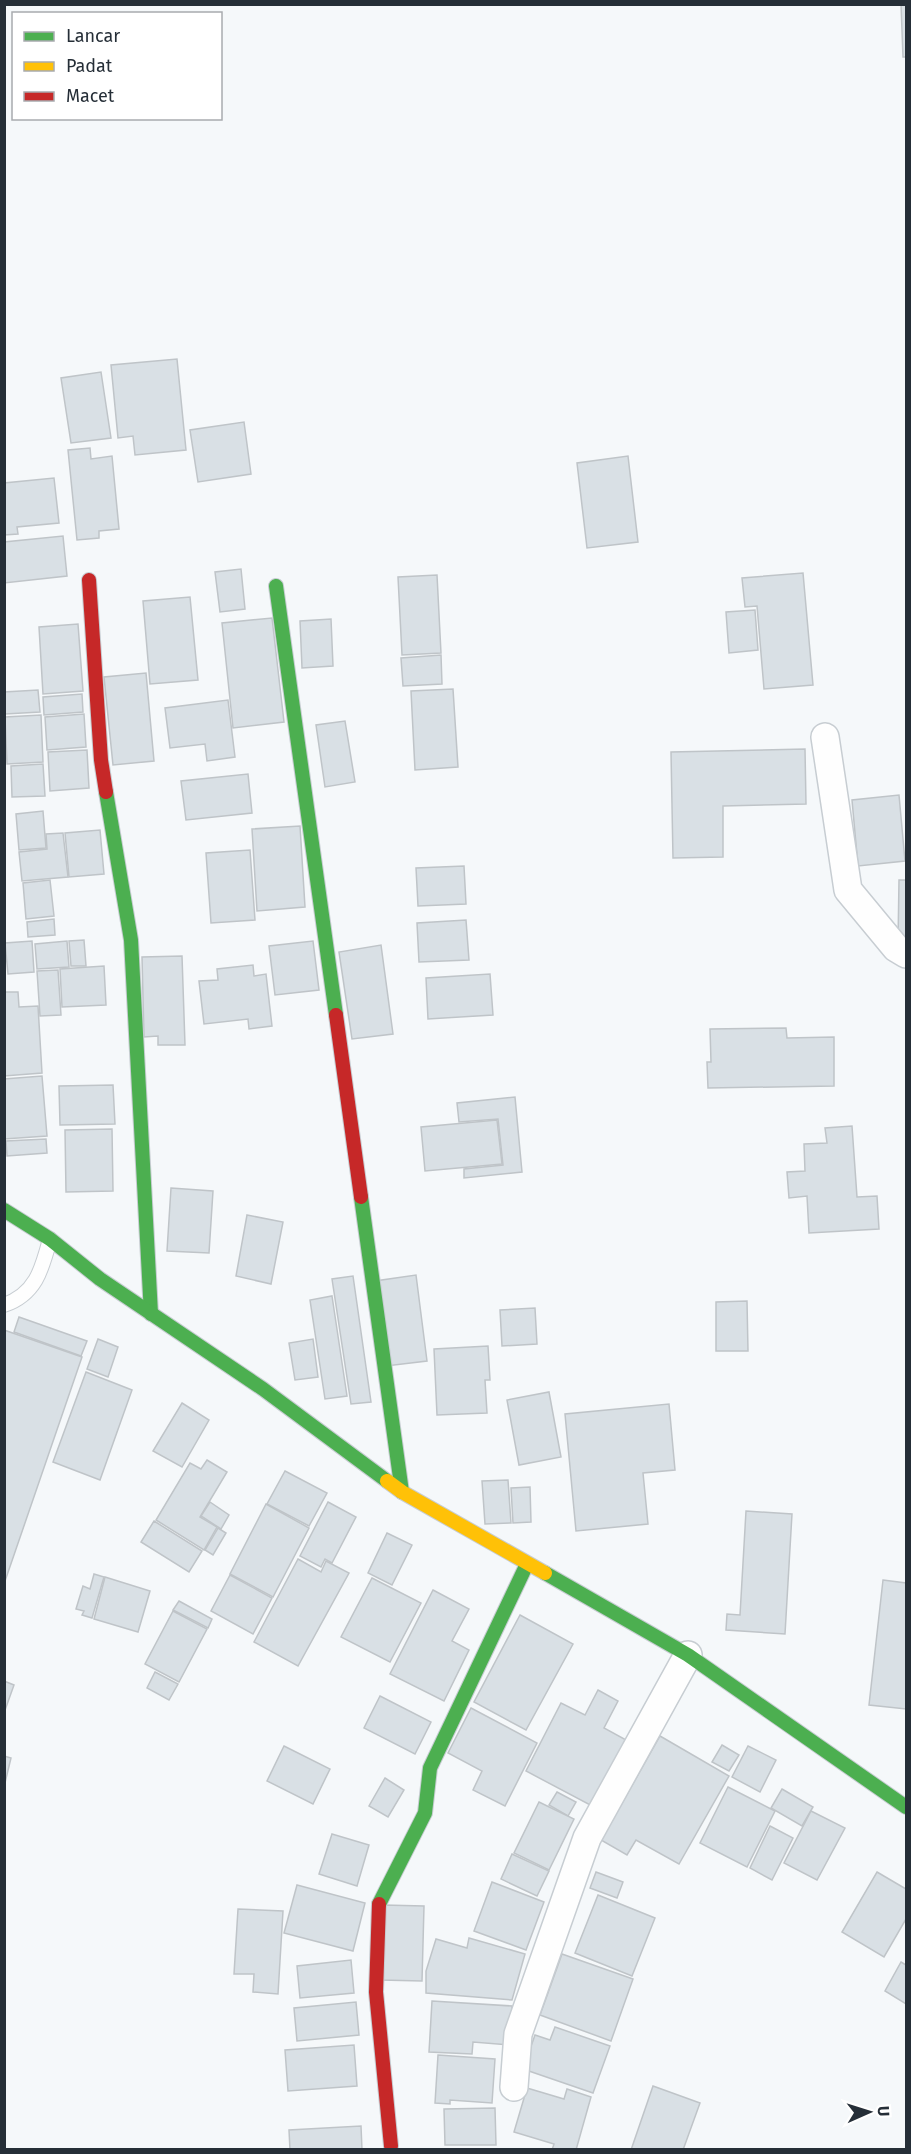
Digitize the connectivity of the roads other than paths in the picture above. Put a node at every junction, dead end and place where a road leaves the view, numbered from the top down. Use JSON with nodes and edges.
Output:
{"nodes":[{"id":1,"x":89,"y":580,"type":"dead end"},
{"id":2,"x":276,"y":586,"type":"dead end"},
{"id":3,"x":825,"y":737,"type":"dead end"},
{"id":4,"x":906,"y":954,"type":"edge"},
{"id":5,"x":4,"y":1210,"type":"edge"},
{"id":6,"x":50,"y":1239,"type":"junction"},
{"id":7,"x":4,"y":1305,"type":"edge"},
{"id":8,"x":151,"y":1314,"type":"junction"},
{"id":9,"x":402,"y":1492,"type":"junction"},
{"id":10,"x":527,"y":1564,"type":"junction"},
{"id":11,"x":688,"y":1655,"type":"junction"},
{"id":12,"x":906,"y":1807,"type":"edge"},
{"id":13,"x":514,"y":2087,"type":"dead end"},
{"id":14,"x":391,"y":2146,"type":"dead end"}],
"edges":[{"from":1,"to":8,"type":"street"},
{"from":2,"to":9,"type":"street"},
{"from":3,"to":4,"type":"street"},
{"from":5,"to":6,"type":"street"},
{"from":6,"to":7,"type":"lane"},
{"from":6,"to":8,"type":"street"},
{"from":8,"to":9,"type":"street"},
{"from":9,"to":10,"type":"street"},
{"from":10,"to":11,"type":"street"},
{"from":10,"to":14,"type":"street"},
{"from":11,"to":12,"type":"street"},
{"from":11,"to":13,"type":"street"}]}
